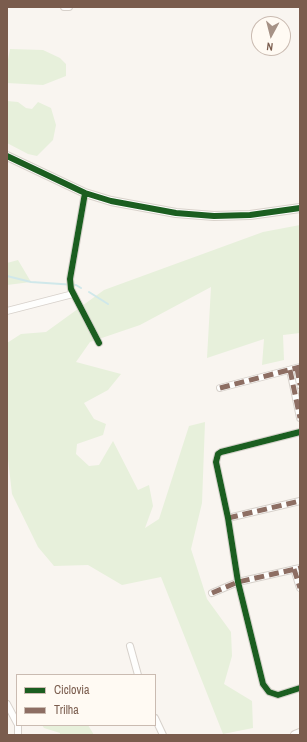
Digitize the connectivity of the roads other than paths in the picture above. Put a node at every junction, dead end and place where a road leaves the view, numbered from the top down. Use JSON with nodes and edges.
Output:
{"nodes":[{"id":1,"x":64,"y":7,"type":"edge"},
{"id":2,"x":69,"y":7,"type":"edge"},
{"id":3,"x":7,"y":156,"type":"edge"},
{"id":4,"x":85,"y":193,"type":"junction"},
{"id":5,"x":300,"y":208,"type":"edge"},
{"id":6,"x":72,"y":292,"type":"junction"},
{"id":7,"x":7,"y":311,"type":"edge"},
{"id":8,"x":100,"y":343,"type":"dead end"},
{"id":9,"x":298,"y":368,"type":"edge"},
{"id":10,"x":290,"y":370,"type":"junction"},
{"id":11,"x":300,"y":385,"type":"edge"},
{"id":12,"x":220,"y":388,"type":"dead end"},
{"id":13,"x":300,"y":418,"type":"edge"},
{"id":14,"x":300,"y":432,"type":"edge"},
{"id":15,"x":300,"y":501,"type":"edge"},
{"id":16,"x":228,"y":518,"type":"junction"},
{"id":17,"x":297,"y":568,"type":"edge"},
{"id":18,"x":238,"y":582,"type":"junction"},
{"id":19,"x":300,"y":588,"type":"edge"},
{"id":20,"x":212,"y":593,"type":"dead end"},
{"id":21,"x":130,"y":646,"type":"dead end"},
{"id":22,"x":138,"y":674,"type":"edge"},
{"id":23,"x":300,"y":688,"type":"edge"},
{"id":24,"x":7,"y":704,"type":"edge"},
{"id":25,"x":156,"y":720,"type":"edge"},
{"id":26,"x":16,"y":722,"type":"edge"},
{"id":27,"x":300,"y":733,"type":"edge"},
{"id":28,"x":163,"y":735,"type":"edge"},
{"id":29,"x":295,"y":735,"type":"edge"}],
"edges":[{"from":1,"to":2,"type":"street"},
{"from":3,"to":4,"type":"street"},
{"from":4,"to":5,"type":"street"},
{"from":4,"to":6,"type":"street"},
{"from":6,"to":7,"type":"street"},
{"from":6,"to":8,"type":"street"},
{"from":9,"to":10,"type":"street"},
{"from":9,"to":11,"type":"street"},
{"from":10,"to":12,"type":"street"},
{"from":10,"to":13,"type":"street"},
{"from":14,"to":16,"type":"street"},
{"from":15,"to":16,"type":"street"},
{"from":16,"to":18,"type":"street"},
{"from":17,"to":18,"type":"street"},
{"from":17,"to":19,"type":"street"},
{"from":18,"to":20,"type":"street"},
{"from":18,"to":23,"type":"street"},
{"from":21,"to":22,"type":"street"},
{"from":24,"to":26,"type":"street"},
{"from":25,"to":28,"type":"street"},
{"from":27,"to":29,"type":"street"}]}
